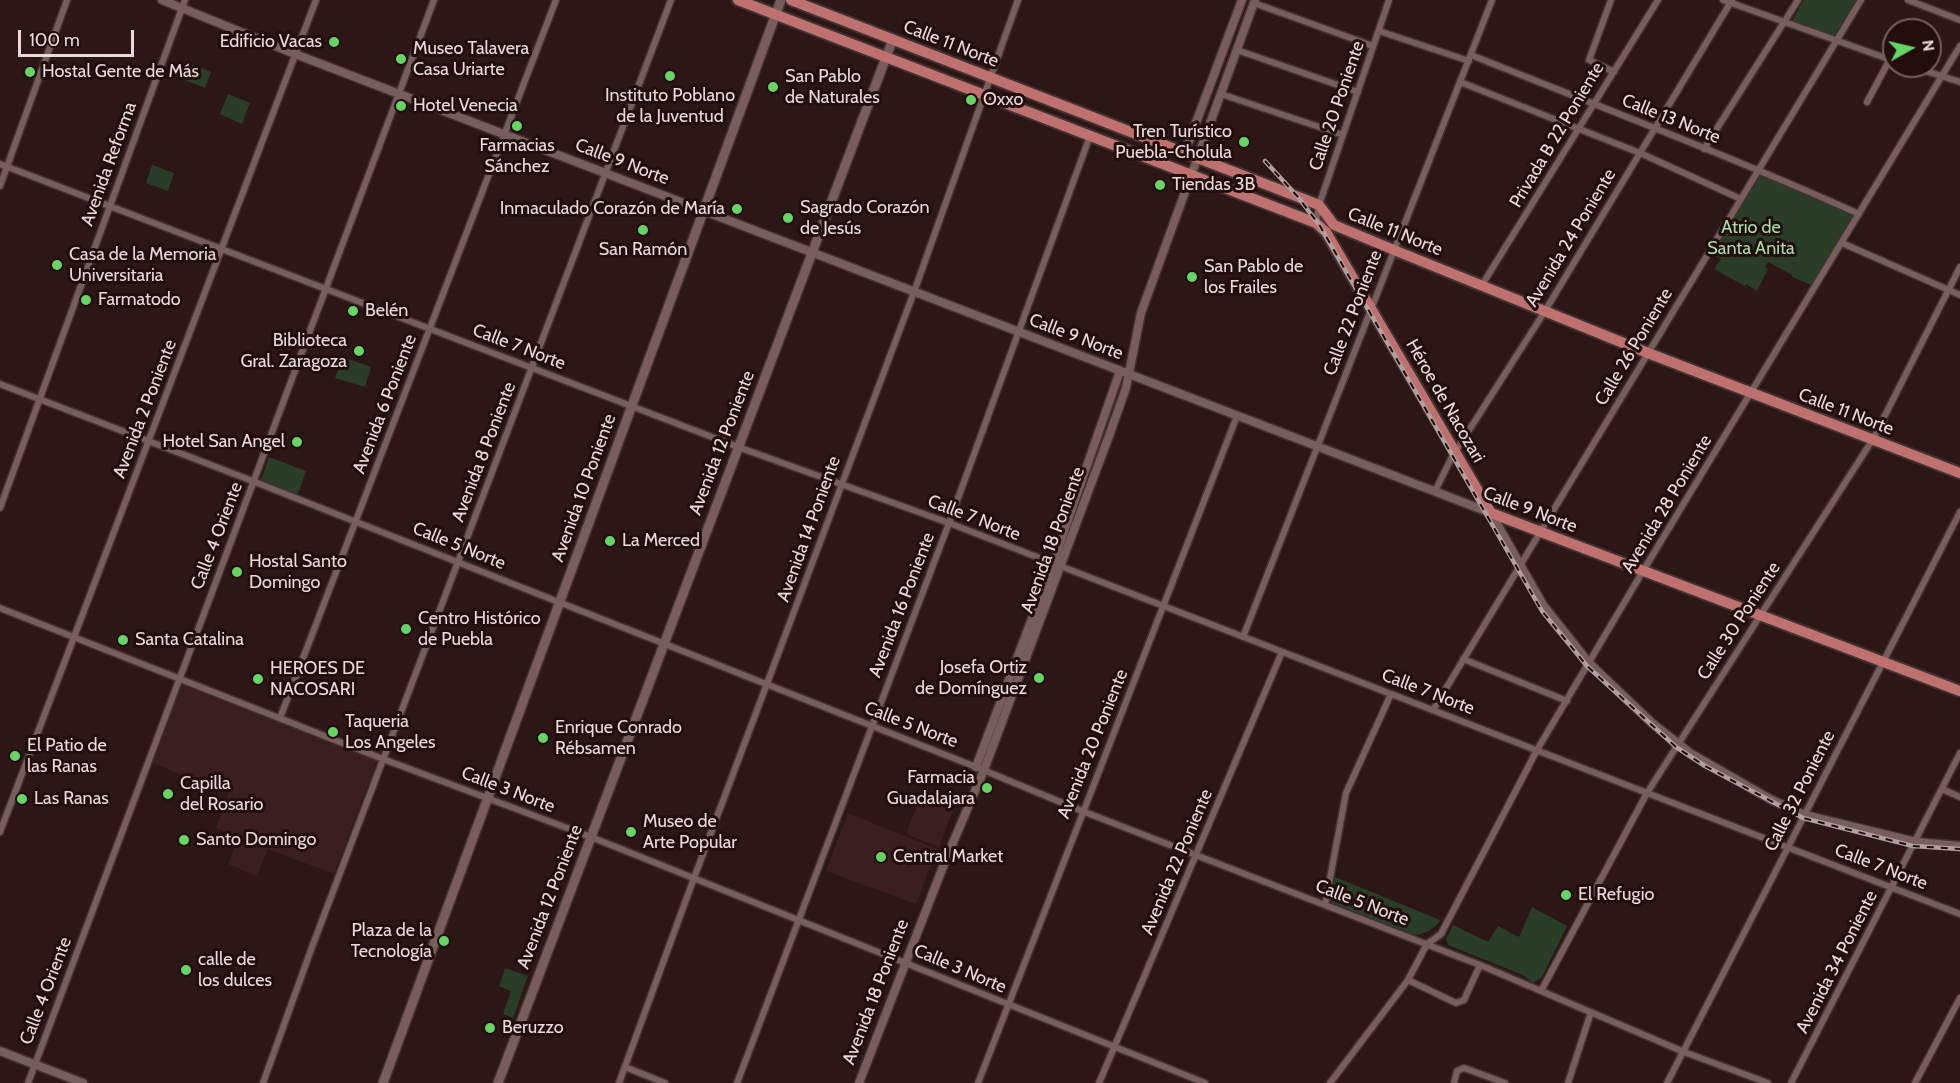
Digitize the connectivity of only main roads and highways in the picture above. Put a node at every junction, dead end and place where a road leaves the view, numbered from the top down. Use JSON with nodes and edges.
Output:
{"nodes":[{"id":1,"x":738,"y":0,"type":"edge"},
{"id":2,"x":781,"y":0,"type":"edge"},
{"id":3,"x":792,"y":0,"type":"edge"},
{"id":4,"x":776,"y":15,"type":"junction"},
{"id":5,"x":893,"y":39,"type":"junction"},
{"id":6,"x":886,"y":57,"type":"junction"},
{"id":7,"x":1316,"y":223,"type":"joint"},
{"id":8,"x":1960,"y":473,"type":"edge"},
{"id":9,"x":1491,"y":513,"type":"joint"},
{"id":10,"x":1960,"y":691,"type":"edge"},
{"id":11,"x":383,"y":1083,"type":"edge"},
{"id":12,"x":498,"y":1083,"type":"edge"}],
"edges":[{"from":1,"to":4,"type":"main road","name":"Calle 11 Norte"},
{"from":2,"to":4,"type":"main road","name":"Avenida 10 Poniente"},
{"from":3,"to":5,"type":"main road","name":"Calle 11 Norte"},
{"from":4,"to":6,"type":"main road","name":"Calle 11 Norte"},
{"from":4,"to":11,"type":"main road","name":"Avenida 10 Poniente"},
{"from":5,"to":6,"type":"main road","name":"Avenida 12 Poniente"},
{"from":5,"to":8,"type":"main road","name":"Calle 11 Norte"},
{"from":6,"to":7,"type":"main road","name":"Calle 11 Norte"},
{"from":6,"to":12,"type":"main road","name":"Avenida 12 Poniente"},
{"from":7,"to":9,"type":"main road","name":"Héroe de Nacozari"},
{"from":9,"to":10,"type":"main road","name":"Calle 9 Norte"}]}
